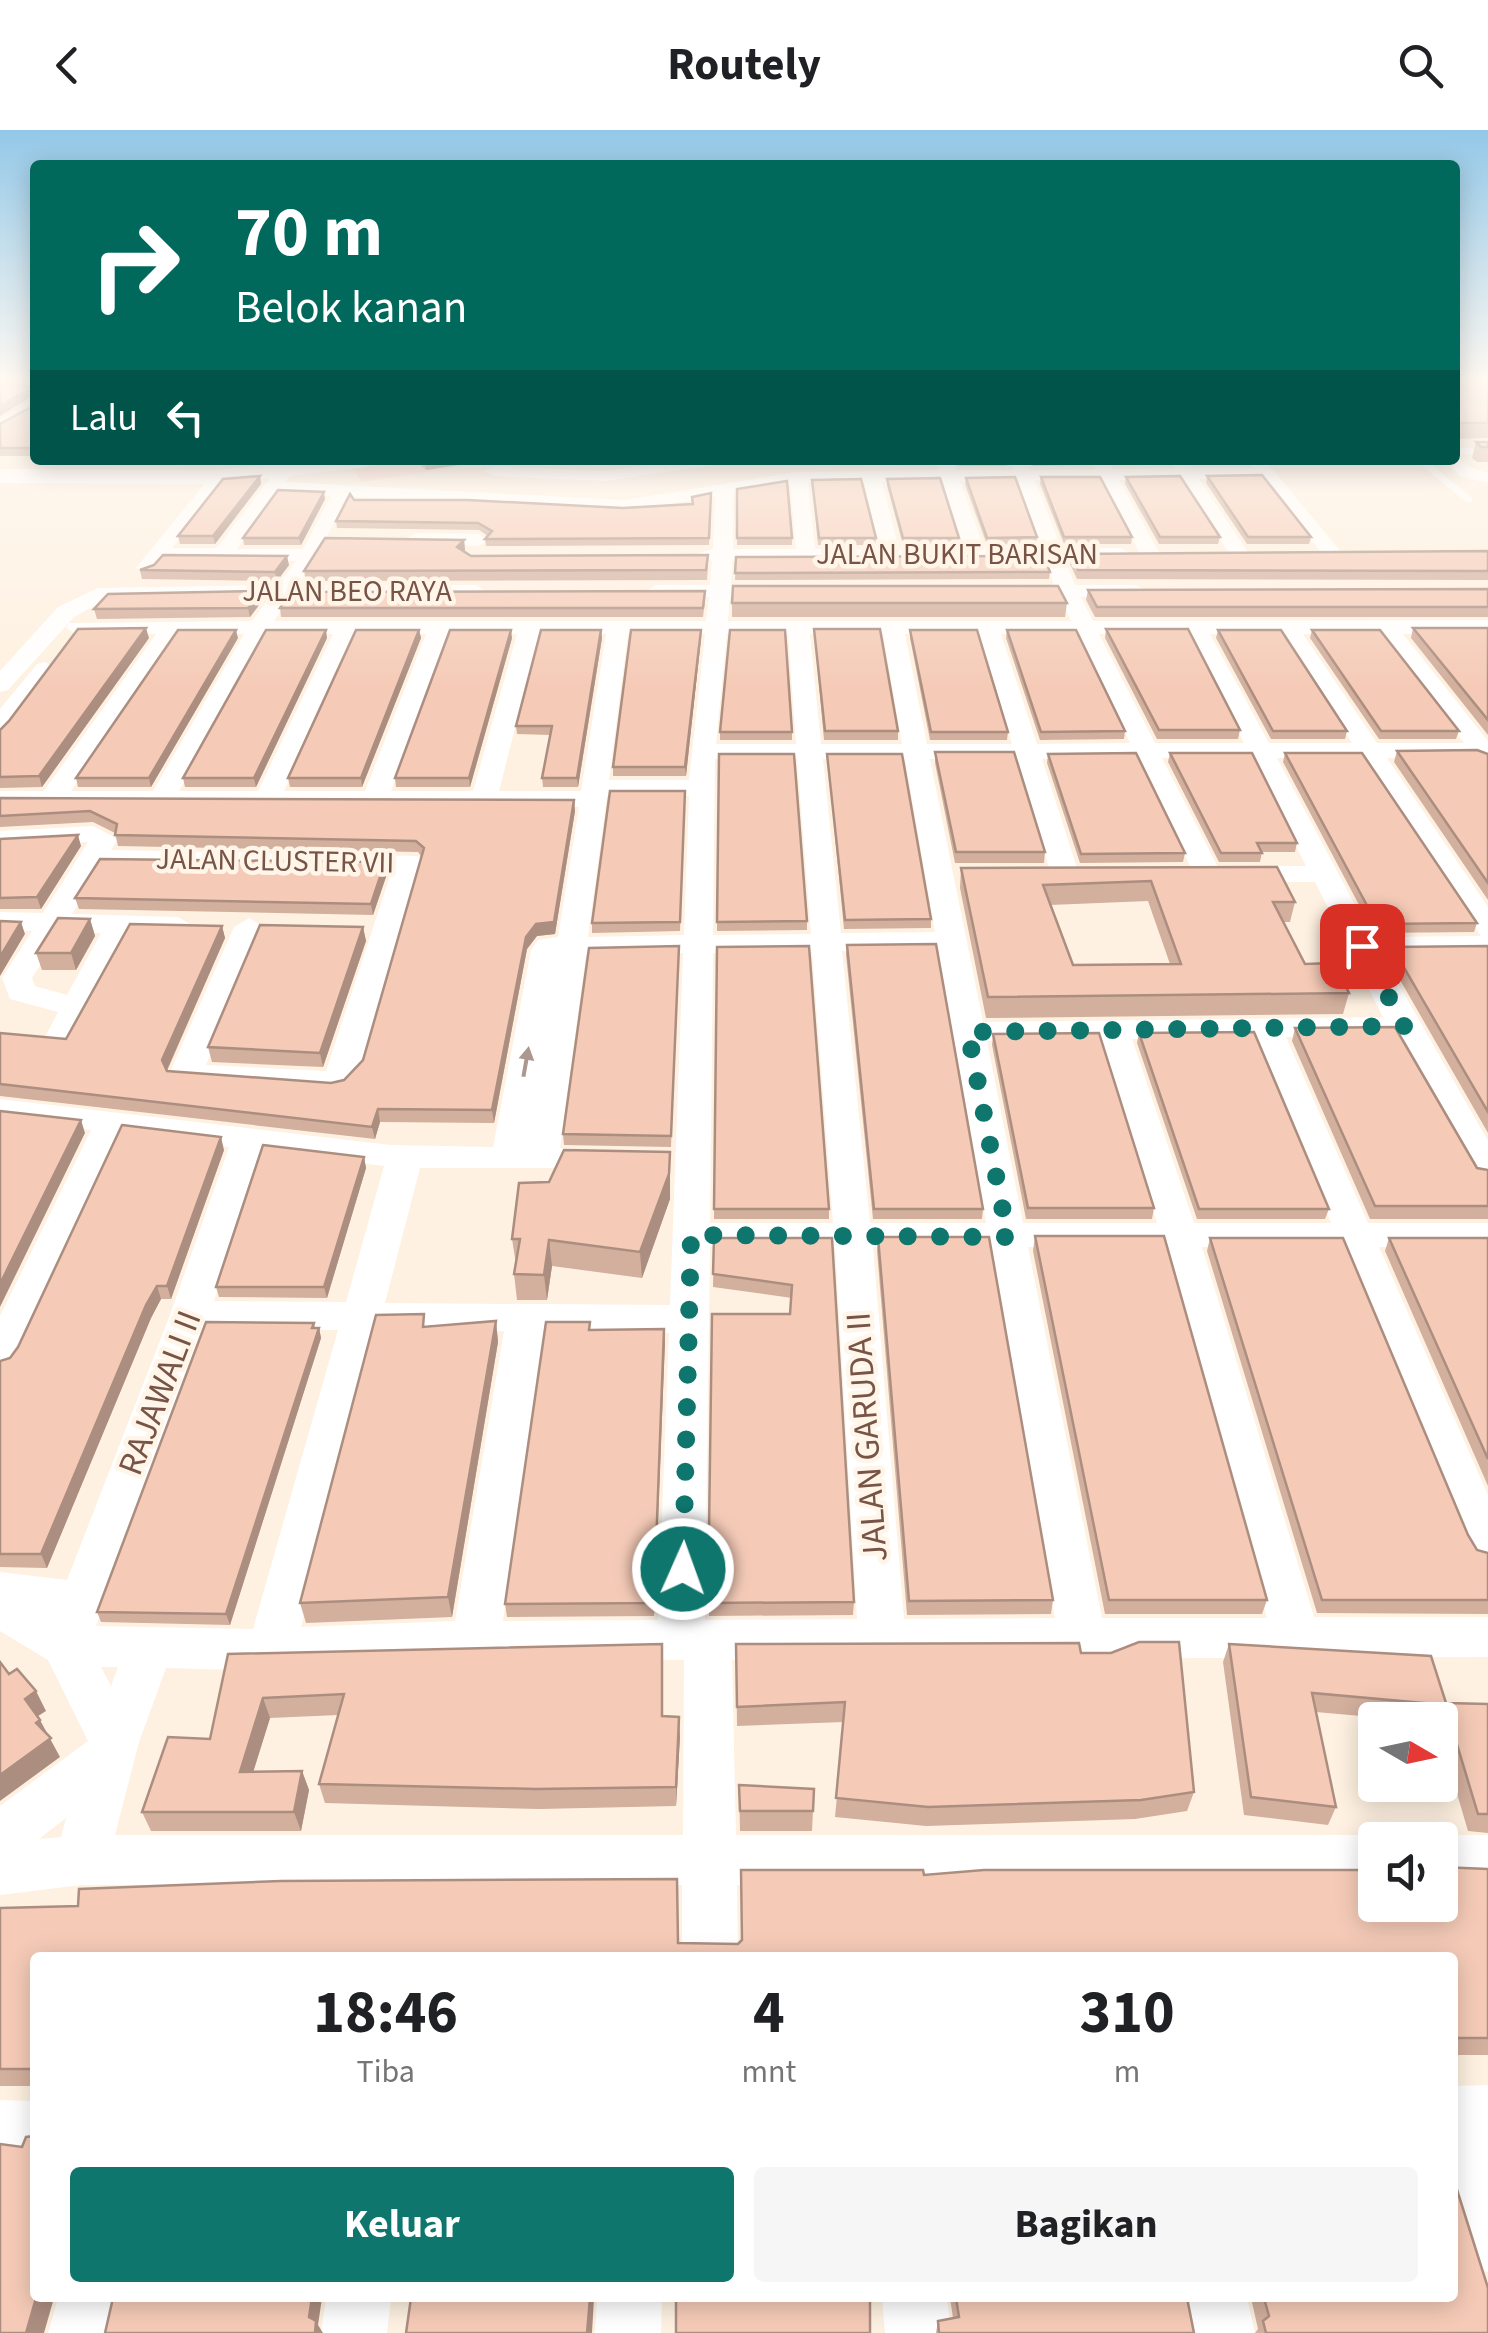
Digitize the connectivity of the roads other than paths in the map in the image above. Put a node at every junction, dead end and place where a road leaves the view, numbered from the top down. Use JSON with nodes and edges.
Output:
{"nodes":[{"id":1,"x":221,"y":482,"type":"edge"},
{"id":2,"x":284,"y":482,"type":"edge"},
{"id":3,"x":320,"y":482,"type":"edge"},
{"id":4,"x":766,"y":482,"type":"edge"},
{"id":5,"x":798,"y":482,"type":"edge"},
{"id":6,"x":873,"y":482,"type":"edge"},
{"id":7,"x":952,"y":482,"type":"edge"},
{"id":8,"x":1027,"y":482,"type":"edge"},
{"id":9,"x":1113,"y":482,"type":"edge"},
{"id":10,"x":1193,"y":482,"type":"edge"},
{"id":11,"x":1274,"y":482,"type":"edge"},
{"id":12,"x":1447,"y":482,"type":"edge"},
{"id":13,"x":724,"y":488,"type":"junction"},
{"id":14,"x":343,"y":491,"type":"junction"},
{"id":15,"x":493,"y":500,"type":"junction"},
{"id":16,"x":1469,"y":500,"type":"dead end"},
{"id":17,"x":412,"y":510,"type":"junction"},
{"id":18,"x":322,"y":544,"type":"junction"},
{"id":19,"x":159,"y":554,"type":"junction"},
{"id":20,"x":222,"y":554,"type":"junction"},
{"id":21,"x":806,"y":554,"type":"junction"},
{"id":22,"x":892,"y":554,"type":"junction"},
{"id":23,"x":976,"y":554,"type":"junction"},
{"id":24,"x":1239,"y":554,"type":"edge"},
{"id":25,"x":1332,"y":554,"type":"edge"},
{"id":26,"x":726,"y":555,"type":"junction"},
{"id":27,"x":1056,"y":555,"type":"junction"},
{"id":28,"x":674,"y":556,"type":"edge"},
{"id":29,"x":472,"y":564,"type":"junction"},
{"id":30,"x":286,"y":590,"type":"junction"},
{"id":31,"x":629,"y":591,"type":"edge"},
{"id":32,"x":723,"y":591,"type":"junction"},
{"id":33,"x":800,"y":591,"type":"edge"},
{"id":34,"x":990,"y":591,"type":"edge"},
{"id":35,"x":1067,"y":591,"type":"junction"},
{"id":36,"x":1165,"y":591,"type":"edge"},
{"id":37,"x":115,"y":592,"type":"junction"},
{"id":38,"x":496,"y":592,"type":"edge"},
{"id":39,"x":1411,"y":602,"type":"edge"},
{"id":40,"x":798,"y":627,"type":"junction"},
{"id":41,"x":893,"y":627,"type":"junction"},
{"id":42,"x":988,"y":627,"type":"junction"},
{"id":43,"x":1488,"y":627,"type":"edge"},
{"id":44,"x":76,"y":628,"type":"junction"},
{"id":45,"x":172,"y":628,"type":"junction"},
{"id":46,"x":347,"y":628,"type":"junction"},
{"id":47,"x":618,"y":628,"type":"junction"},
{"id":48,"x":714,"y":628,"type":"junction"},
{"id":49,"x":1288,"y":628,"type":"junction"},
{"id":50,"x":1387,"y":628,"type":"junction"},
{"id":51,"x":1433,"y":628,"type":"junction"},
{"id":52,"x":443,"y":629,"type":"junction"},
{"id":53,"x":529,"y":629,"type":"junction"},
{"id":54,"x":257,"y":630,"type":"junction"},
{"id":55,"x":1090,"y":630,"type":"junction"},
{"id":56,"x":1197,"y":630,"type":"junction"},
{"id":57,"x":0,"y":685,"type":"edge"},
{"id":58,"x":1456,"y":716,"type":"junction"},
{"id":59,"x":1488,"y":716,"type":"edge"},
{"id":60,"x":0,"y":724,"type":"edge"},
{"id":61,"x":1372,"y":750,"type":"junction"},
{"id":62,"x":812,"y":751,"type":"junction"},
{"id":63,"x":1029,"y":751,"type":"junction"},
{"id":64,"x":703,"y":752,"type":"junction"},
{"id":65,"x":914,"y":752,"type":"junction"},
{"id":66,"x":1145,"y":752,"type":"junction"},
{"id":67,"x":1259,"y":752,"type":"junction"},
{"id":68,"x":1485,"y":753,"type":"edge"},
{"id":69,"x":702,"y":788,"type":"junction"},
{"id":70,"x":586,"y":795,"type":"junction"},
{"id":71,"x":163,"y":797,"type":"junction"},
{"id":72,"x":268,"y":797,"type":"junction"},
{"id":73,"x":376,"y":798,"type":"junction"},
{"id":74,"x":484,"y":798,"type":"junction"},
{"id":75,"x":0,"y":799,"type":"edge"},
{"id":76,"x":52,"y":799,"type":"junction"},
{"id":77,"x":0,"y":839,"type":"edge"},
{"id":78,"x":94,"y":858,"type":"junction"},
{"id":79,"x":1030,"y":874,"type":"edge"},
{"id":80,"x":1065,"y":874,"type":"junction"},
{"id":81,"x":1100,"y":874,"type":"edge"},
{"id":82,"x":1171,"y":874,"type":"edge"},
{"id":83,"x":1207,"y":874,"type":"junction"},
{"id":84,"x":1325,"y":874,"type":"junction"},
{"id":85,"x":942,"y":876,"type":"junction"},
{"id":86,"x":977,"y":876,"type":"edge"},
{"id":87,"x":0,"y":921,"type":"edge"},
{"id":88,"x":51,"y":922,"type":"junction"},
{"id":89,"x":118,"y":926,"type":"junction"},
{"id":90,"x":249,"y":926,"type":"junction"},
{"id":91,"x":284,"y":927,"type":"edge"},
{"id":92,"x":355,"y":928,"type":"edge"},
{"id":93,"x":391,"y":928,"type":"junction"},
{"id":94,"x":1488,"y":929,"type":"edge"},
{"id":95,"x":697,"y":942,"type":"junction"},
{"id":96,"x":952,"y":942,"type":"junction"},
{"id":97,"x":825,"y":943,"type":"junction"},
{"id":98,"x":1488,"y":944,"type":"edge"},
{"id":99,"x":559,"y":946,"type":"junction"},
{"id":100,"x":1362,"y":946,"type":"junction"},
{"id":101,"x":76,"y":1007,"type":"junction"},
{"id":102,"x":1404,"y":1026,"type":"junction"},
{"id":103,"x":1266,"y":1028,"type":"junction"},
{"id":104,"x":1113,"y":1030,"type":"junction"},
{"id":105,"x":968,"y":1032,"type":"junction"},
{"id":106,"x":59,"y":1040,"type":"edge"},
{"id":107,"x":0,"y":1108,"type":"edge"},
{"id":108,"x":113,"y":1120,"type":"junction"},
{"id":109,"x":250,"y":1138,"type":"junction"},
{"id":110,"x":405,"y":1156,"type":"junction"},
{"id":111,"x":525,"y":1158,"type":"junction"},
{"id":112,"x":691,"y":1163,"type":"junction"},
{"id":113,"x":1488,"y":1171,"type":"edge"},
{"id":114,"x":1349,"y":1232,"type":"junction"},
{"id":115,"x":1179,"y":1234,"type":"junction"},
{"id":116,"x":1488,"y":1234,"type":"edge"},
{"id":117,"x":691,"y":1235,"type":"junction"},
{"id":118,"x":853,"y":1236,"type":"junction"},
{"id":119,"x":1008,"y":1237,"type":"junction"},
{"id":120,"x":190,"y":1316,"type":"junction"},
{"id":121,"x":360,"y":1317,"type":"junction"},
{"id":122,"x":526,"y":1318,"type":"junction"},
{"id":123,"x":690,"y":1320,"type":"junction"},
{"id":124,"x":0,"y":1358,"type":"edge"},
{"id":125,"x":1488,"y":1547,"type":"edge"},
{"id":126,"x":0,"y":1591,"type":"edge"},
{"id":127,"x":0,"y":1607,"type":"edge"},
{"id":128,"x":73,"y":1624,"type":"junction"},
{"id":129,"x":1488,"y":1636,"type":"edge"},
{"id":130,"x":1296,"y":1637,"type":"junction"},
{"id":131,"x":1082,"y":1638,"type":"junction"},
{"id":132,"x":882,"y":1639,"type":"junction"},
{"id":133,"x":695,"y":1640,"type":"junction"},
{"id":134,"x":476,"y":1641,"type":"junction"},
{"id":135,"x":150,"y":1647,"type":"junction"},
{"id":136,"x":271,"y":1650,"type":"junction"},
{"id":137,"x":112,"y":1748,"type":"junction"},
{"id":138,"x":0,"y":1837,"type":"edge"},
{"id":139,"x":82,"y":1860,"type":"junction"},
{"id":140,"x":1358,"y":1860,"type":"edge"},
{"id":141,"x":1458,"y":1860,"type":"edge"},
{"id":142,"x":1488,"y":1860,"type":"edge"},
{"id":143,"x":711,"y":1862,"type":"junction"},
{"id":144,"x":0,"y":1869,"type":"edge"},
{"id":145,"x":710,"y":1952,"type":"edge"},
{"id":146,"x":1488,"y":2115,"type":"edge"},
{"id":147,"x":1458,"y":2118,"type":"edge"},
{"id":148,"x":0,"y":2130,"type":"edge"},
{"id":149,"x":30,"y":2131,"type":"edge"},
{"id":150,"x":1458,"y":2139,"type":"edge"},
{"id":151,"x":1488,"y":2240,"type":"edge"},
{"id":152,"x":89,"y":2302,"type":"edge"},
{"id":153,"x":358,"y":2302,"type":"edge"},
{"id":154,"x":630,"y":2302,"type":"edge"},
{"id":155,"x":915,"y":2302,"type":"edge"},
{"id":156,"x":1216,"y":2302,"type":"edge"},
{"id":157,"x":82,"y":2333,"type":"edge"},
{"id":158,"x":354,"y":2333,"type":"edge"},
{"id":159,"x":628,"y":2333,"type":"edge"},
{"id":160,"x":918,"y":2333,"type":"edge"},
{"id":161,"x":1222,"y":2333,"type":"edge"}],
"edges":[{"from":1,"to":19,"type":"street"},
{"from":2,"to":20,"type":"street"},
{"from":3,"to":14,"type":"street"},
{"from":4,"to":13,"type":"street"},
{"from":5,"to":21,"type":"street"},
{"from":6,"to":22,"type":"street"},
{"from":7,"to":23,"type":"street"},
{"from":8,"to":27,"type":"street"},
{"from":9,"to":27,"type":"street","name":"JALAN BUKIT BARISAN"},
{"from":10,"to":24,"type":"street"},
{"from":11,"to":25,"type":"street"},
{"from":12,"to":16,"type":"lane"},
{"from":13,"to":15,"type":"street"},
{"from":13,"to":26,"type":"street"},
{"from":14,"to":17,"type":"street"},
{"from":14,"to":18,"type":"street"},
{"from":15,"to":17,"type":"street"},
{"from":15,"to":29,"type":"street"},
{"from":17,"to":29,"type":"street"},
{"from":18,"to":20,"type":"street"},
{"from":18,"to":30,"type":"street"},
{"from":19,"to":20,"type":"street"},
{"from":19,"to":37,"type":"street"},
{"from":21,"to":22,"type":"street","name":"JALAN BUKIT BARISAN"},
{"from":21,"to":26,"type":"street","name":"JALAN BUKIT BARISAN"},
{"from":22,"to":23,"type":"street","name":"JALAN BUKIT BARISAN"},
{"from":23,"to":27,"type":"street","name":"JALAN BUKIT BARISAN"},
{"from":26,"to":28,"type":"street","name":"JALAN BUKIT BARISAN"},
{"from":26,"to":32,"type":"street"},
{"from":27,"to":35,"type":"street"},
{"from":29,"to":30,"type":"street","name":"JALAN BEO RAYA"},
{"from":29,"to":38,"type":"street","name":"JALAN BEO RAYA"},
{"from":29,"to":52,"type":"street"},
{"from":30,"to":37,"type":"street","name":"JALAN BEO RAYA"},
{"from":30,"to":54,"type":"street"},
{"from":31,"to":32,"type":"street"},
{"from":32,"to":33,"type":"street"},
{"from":32,"to":48,"type":"street"},
{"from":34,"to":35,"type":"street"},
{"from":35,"to":36,"type":"street"},
{"from":35,"to":55,"type":"street"},
{"from":37,"to":44,"type":"street"},
{"from":37,"to":57,"type":"street"},
{"from":39,"to":51,"type":"street"},
{"from":40,"to":41,"type":"street"},
{"from":40,"to":48,"type":"street"},
{"from":40,"to":62,"type":"street","name":"JALAN GARUDA II"},
{"from":41,"to":42,"type":"street"},
{"from":41,"to":65,"type":"street"},
{"from":42,"to":55,"type":"street"},
{"from":42,"to":63,"type":"street"},
{"from":43,"to":51,"type":"street"},
{"from":44,"to":45,"type":"street"},
{"from":44,"to":60,"type":"street"},
{"from":45,"to":54,"type":"street"},
{"from":45,"to":76,"type":"street"},
{"from":46,"to":52,"type":"street"},
{"from":46,"to":54,"type":"street"},
{"from":46,"to":72,"type":"street"},
{"from":47,"to":48,"type":"street"},
{"from":47,"to":53,"type":"street"},
{"from":47,"to":70,"type":"street"},
{"from":48,"to":64,"type":"street"},
{"from":49,"to":50,"type":"street"},
{"from":49,"to":56,"type":"street"},
{"from":49,"to":61,"type":"street"},
{"from":50,"to":51,"type":"street"},
{"from":50,"to":58,"type":"street"},
{"from":52,"to":53,"type":"street"},
{"from":52,"to":73,"type":"street"},
{"from":53,"to":74,"type":"street"},
{"from":54,"to":71,"type":"street"},
{"from":55,"to":56,"type":"street"},
{"from":55,"to":66,"type":"street"},
{"from":56,"to":67,"type":"street"},
{"from":58,"to":59,"type":"street"},
{"from":58,"to":68,"type":"street"},
{"from":61,"to":67,"type":"street"},
{"from":61,"to":68,"type":"street"},
{"from":61,"to":94,"type":"street"},
{"from":62,"to":64,"type":"street"},
{"from":62,"to":65,"type":"street"},
{"from":62,"to":97,"type":"street","name":"JALAN GARUDA II"},
{"from":63,"to":65,"type":"street"},
{"from":63,"to":66,"type":"street"},
{"from":63,"to":80,"type":"street"},
{"from":64,"to":69,"type":"street"},
{"from":65,"to":85,"type":"street"},
{"from":66,"to":67,"type":"street"},
{"from":66,"to":83,"type":"street"},
{"from":67,"to":84,"type":"street"},
{"from":69,"to":70,"type":"street"},
{"from":69,"to":95,"type":"street"},
{"from":70,"to":74,"type":"street"},
{"from":70,"to":99,"type":"street"},
{"from":71,"to":72,"type":"street"},
{"from":71,"to":76,"type":"street"},
{"from":72,"to":73,"type":"street"},
{"from":73,"to":74,"type":"street"},
{"from":75,"to":76,"type":"street"},
{"from":77,"to":78,"type":"street"},
{"from":78,"to":88,"type":"street"},
{"from":78,"to":93,"type":"street","name":"JALAN CLUSTER VII"},
{"from":79,"to":80,"type":"street"},
{"from":80,"to":81,"type":"street"},
{"from":82,"to":83,"type":"street"},
{"from":83,"to":84,"type":"street"},
{"from":84,"to":100,"type":"street"},
{"from":85,"to":86,"type":"street"},
{"from":85,"to":96,"type":"street"},
{"from":87,"to":88,"type":"street"},
{"from":88,"to":89,"type":"street"},
{"from":88,"to":101,"type":"street"},
{"from":89,"to":90,"type":"street"},
{"from":89,"to":101,"type":"street"},
{"from":90,"to":91,"type":"street"},
{"from":90,"to":93,"type":"street","name":"JALAN CLUSTER VII"},
{"from":92,"to":93,"type":"street"},
{"from":95,"to":97,"type":"street"},
{"from":95,"to":99,"type":"street"},
{"from":95,"to":112,"type":"street"},
{"from":96,"to":97,"type":"street"},
{"from":96,"to":105,"type":"street"},
{"from":97,"to":118,"type":"street","name":"JALAN GARUDA II"},
{"from":98,"to":100,"type":"street"},
{"from":99,"to":111,"type":"street"},
{"from":100,"to":102,"type":"street"},
{"from":101,"to":106,"type":"street"},
{"from":102,"to":103,"type":"street"},
{"from":102,"to":113,"type":"street"},
{"from":103,"to":104,"type":"street"},
{"from":103,"to":114,"type":"street"},
{"from":104,"to":105,"type":"street"},
{"from":104,"to":115,"type":"street"},
{"from":105,"to":119,"type":"street"},
{"from":107,"to":108,"type":"street"},
{"from":108,"to":109,"type":"street"},
{"from":108,"to":124,"type":"street"},
{"from":109,"to":110,"type":"street"},
{"from":109,"to":120,"type":"street","name":"RAJAWALI II"},
{"from":110,"to":111,"type":"street"},
{"from":110,"to":121,"type":"street"},
{"from":111,"to":112,"type":"street"},
{"from":112,"to":117,"type":"street"},
{"from":114,"to":115,"type":"street"},
{"from":114,"to":116,"type":"street"},
{"from":114,"to":125,"type":"street"},
{"from":115,"to":119,"type":"street"},
{"from":115,"to":130,"type":"street"},
{"from":117,"to":118,"type":"street"},
{"from":117,"to":123,"type":"street"},
{"from":118,"to":119,"type":"street"},
{"from":118,"to":132,"type":"street","name":"JALAN GARUDA II"},
{"from":119,"to":131,"type":"street"},
{"from":120,"to":121,"type":"street"},
{"from":120,"to":128,"type":"street","name":"RAJAWALI II"},
{"from":121,"to":122,"type":"street"},
{"from":121,"to":136,"type":"street"},
{"from":122,"to":123,"type":"street"},
{"from":122,"to":134,"type":"street"},
{"from":123,"to":133,"type":"street"},
{"from":126,"to":128,"type":"street"},
{"from":127,"to":128,"type":"street"},
{"from":128,"to":135,"type":"street"},
{"from":128,"to":137,"type":"street"},
{"from":129,"to":130,"type":"street"},
{"from":130,"to":131,"type":"street"},
{"from":131,"to":132,"type":"street"},
{"from":132,"to":133,"type":"street"},
{"from":133,"to":134,"type":"street"},
{"from":133,"to":143,"type":"street"},
{"from":134,"to":136,"type":"street"},
{"from":135,"to":136,"type":"street"},
{"from":135,"to":137,"type":"street"},
{"from":137,"to":138,"type":"street"},
{"from":137,"to":139,"type":"street"},
{"from":139,"to":143,"type":"street"},
{"from":139,"to":144,"type":"street"},
{"from":140,"to":143,"type":"street"},
{"from":141,"to":142,"type":"street"},
{"from":143,"to":145,"type":"street"},
{"from":146,"to":147,"type":"street"},
{"from":148,"to":149,"type":"street"},
{"from":150,"to":151,"type":"street"},
{"from":152,"to":157,"type":"street"},
{"from":153,"to":158,"type":"street"},
{"from":154,"to":159,"type":"street"},
{"from":155,"to":160,"type":"street"},
{"from":156,"to":161,"type":"street"}]}
